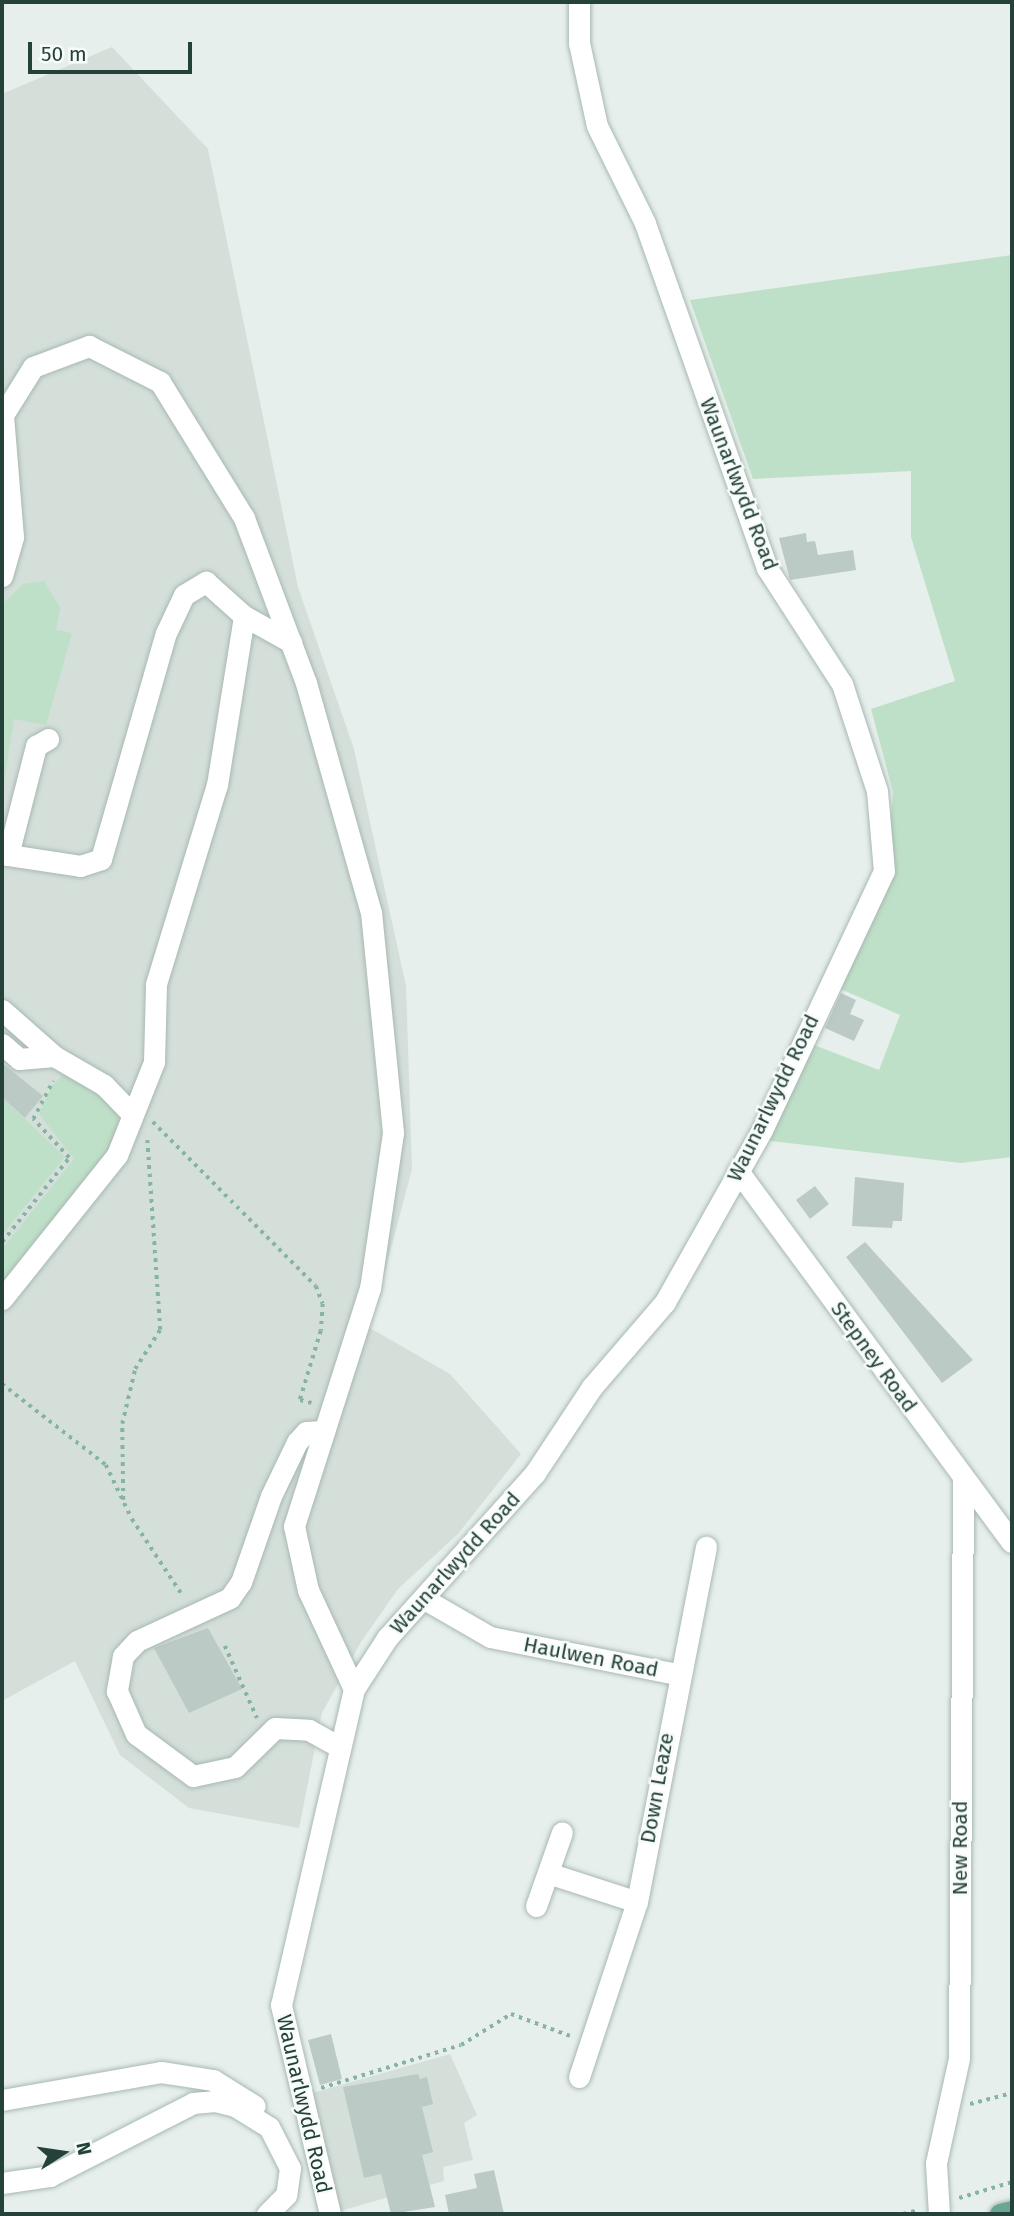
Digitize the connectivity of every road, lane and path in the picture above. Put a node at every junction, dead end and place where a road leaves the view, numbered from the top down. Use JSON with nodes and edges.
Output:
{"nodes":[{"id":1,"x":579,"y":2,"type":"edge"},
{"id":2,"x":2,"y":576,"type":"edge"},
{"id":3,"x":244,"y":616,"type":"junction"},
{"id":4,"x":290,"y":642,"type":"junction"},
{"id":5,"x":48,"y":739,"type":"dead end"},
{"id":6,"x":5,"y":854,"type":"edge"},
{"id":7,"x":2,"y":1010,"type":"edge"},
{"id":8,"x":2,"y":1044,"type":"edge"},
{"id":9,"x":60,"y":1058,"type":"junction"},
{"id":10,"x":132,"y":1114,"type":"junction"},
{"id":11,"x":738,"y":1171,"type":"junction"},
{"id":12,"x":2,"y":1242,"type":"edge"},
{"id":13,"x":2,"y":1299,"type":"edge"},
{"id":14,"x":2,"y":1384,"type":"edge"},
{"id":15,"x":300,"y":1400,"type":"dead end"},
{"id":16,"x":324,"y":1431,"type":"junction"},
{"id":17,"x":963,"y":1479,"type":"junction"},
{"id":18,"x":123,"y":1500,"type":"junction"},
{"id":19,"x":1012,"y":1542,"type":"edge"},
{"id":20,"x":706,"y":1547,"type":"dead end"},
{"id":21,"x":426,"y":1600,"type":"junction"},
{"id":22,"x":194,"y":1613,"type":"junction"},
{"id":23,"x":225,"y":1646,"type":"dead end"},
{"id":24,"x":677,"y":1674,"type":"junction"},
{"id":25,"x":354,"y":1689,"type":"junction"},
{"id":26,"x":269,"y":1734,"type":"junction"},
{"id":27,"x":340,"y":1747,"type":"junction"},
{"id":28,"x":562,"y":1832,"type":"dead end"},
{"id":29,"x":551,"y":1874,"type":"junction"},
{"id":30,"x":637,"y":1902,"type":"junction"},
{"id":31,"x":536,"y":1906,"type":"dead end"},
{"id":32,"x":590,"y":2043,"type":"junction"},
{"id":33,"x":579,"y":2077,"type":"dead end"},
{"id":34,"x":1012,"y":2093,"type":"edge"},
{"id":35,"x":298,"y":2094,"type":"junction"},
{"id":36,"x":2,"y":2100,"type":"edge"},
{"id":37,"x":948,"y":2109,"type":"junction"},
{"id":38,"x":269,"y":2127,"type":"junction"},
{"id":39,"x":1012,"y":2182,"type":"edge"},
{"id":40,"x":2,"y":2183,"type":"edge"},
{"id":41,"x":939,"y":2210,"type":"edge"},
{"id":42,"x":1012,"y":2211,"type":"edge"},
{"id":43,"x":267,"y":2214,"type":"edge"},
{"id":44,"x":330,"y":2214,"type":"edge"},
{"id":45,"x":1000,"y":2214,"type":"edge"}],
"edges":[{"from":1,"to":11,"type":"street","name":"Waunarlwydd Road"},
{"from":2,"to":4,"type":"street"},
{"from":3,"to":4,"type":"street"},
{"from":3,"to":6,"type":"street"},
{"from":3,"to":10,"type":"street"},
{"from":4,"to":16,"type":"street"},
{"from":5,"to":6,"type":"street"},
{"from":7,"to":9,"type":"street"},
{"from":8,"to":9,"type":"street"},
{"from":9,"to":10,"type":"street"},
{"from":9,"to":12,"type":"path"},
{"from":10,"to":13,"type":"street"},
{"from":11,"to":17,"type":"street","name":"Stepney Road"},
{"from":11,"to":21,"type":"street","name":"Waunarlwydd Road"},
{"from":14,"to":18,"type":"path"},
{"from":15,"to":18,"type":"path"},
{"from":16,"to":22,"type":"street"},
{"from":16,"to":25,"type":"street"},
{"from":17,"to":19,"type":"street","name":"Stepney Road"},
{"from":17,"to":37,"type":"street","name":"New Road"},
{"from":18,"to":22,"type":"path"},
{"from":20,"to":24,"type":"street","name":"Haulwen Road"},
{"from":21,"to":24,"type":"street","name":"Haulwen Road"},
{"from":21,"to":25,"type":"street","name":"Waunarlwydd Road"},
{"from":22,"to":26,"type":"street"},
{"from":23,"to":26,"type":"path"},
{"from":24,"to":30,"type":"street","name":"Down Leaze"},
{"from":25,"to":27,"type":"street","name":"Waunarlwydd Road"},
{"from":26,"to":27,"type":"street"},
{"from":27,"to":35,"type":"street","name":"Waunarlwydd Road"},
{"from":28,"to":29,"type":"street"},
{"from":29,"to":30,"type":"street"},
{"from":29,"to":31,"type":"street"},
{"from":30,"to":32,"type":"street","name":"Down Leaze"},
{"from":32,"to":33,"type":"street","name":"Down Leaze"},
{"from":32,"to":35,"type":"path"},
{"from":34,"to":37,"type":"path"},
{"from":35,"to":44,"type":"street","name":"Waunarlwydd Road"},
{"from":36,"to":38,"type":"street"},
{"from":37,"to":41,"type":"street","name":"New Road"},
{"from":38,"to":40,"type":"street"},
{"from":38,"to":43,"type":"street"},
{"from":39,"to":41,"type":"path"},
{"from":42,"to":45,"type":"main road"}]}
